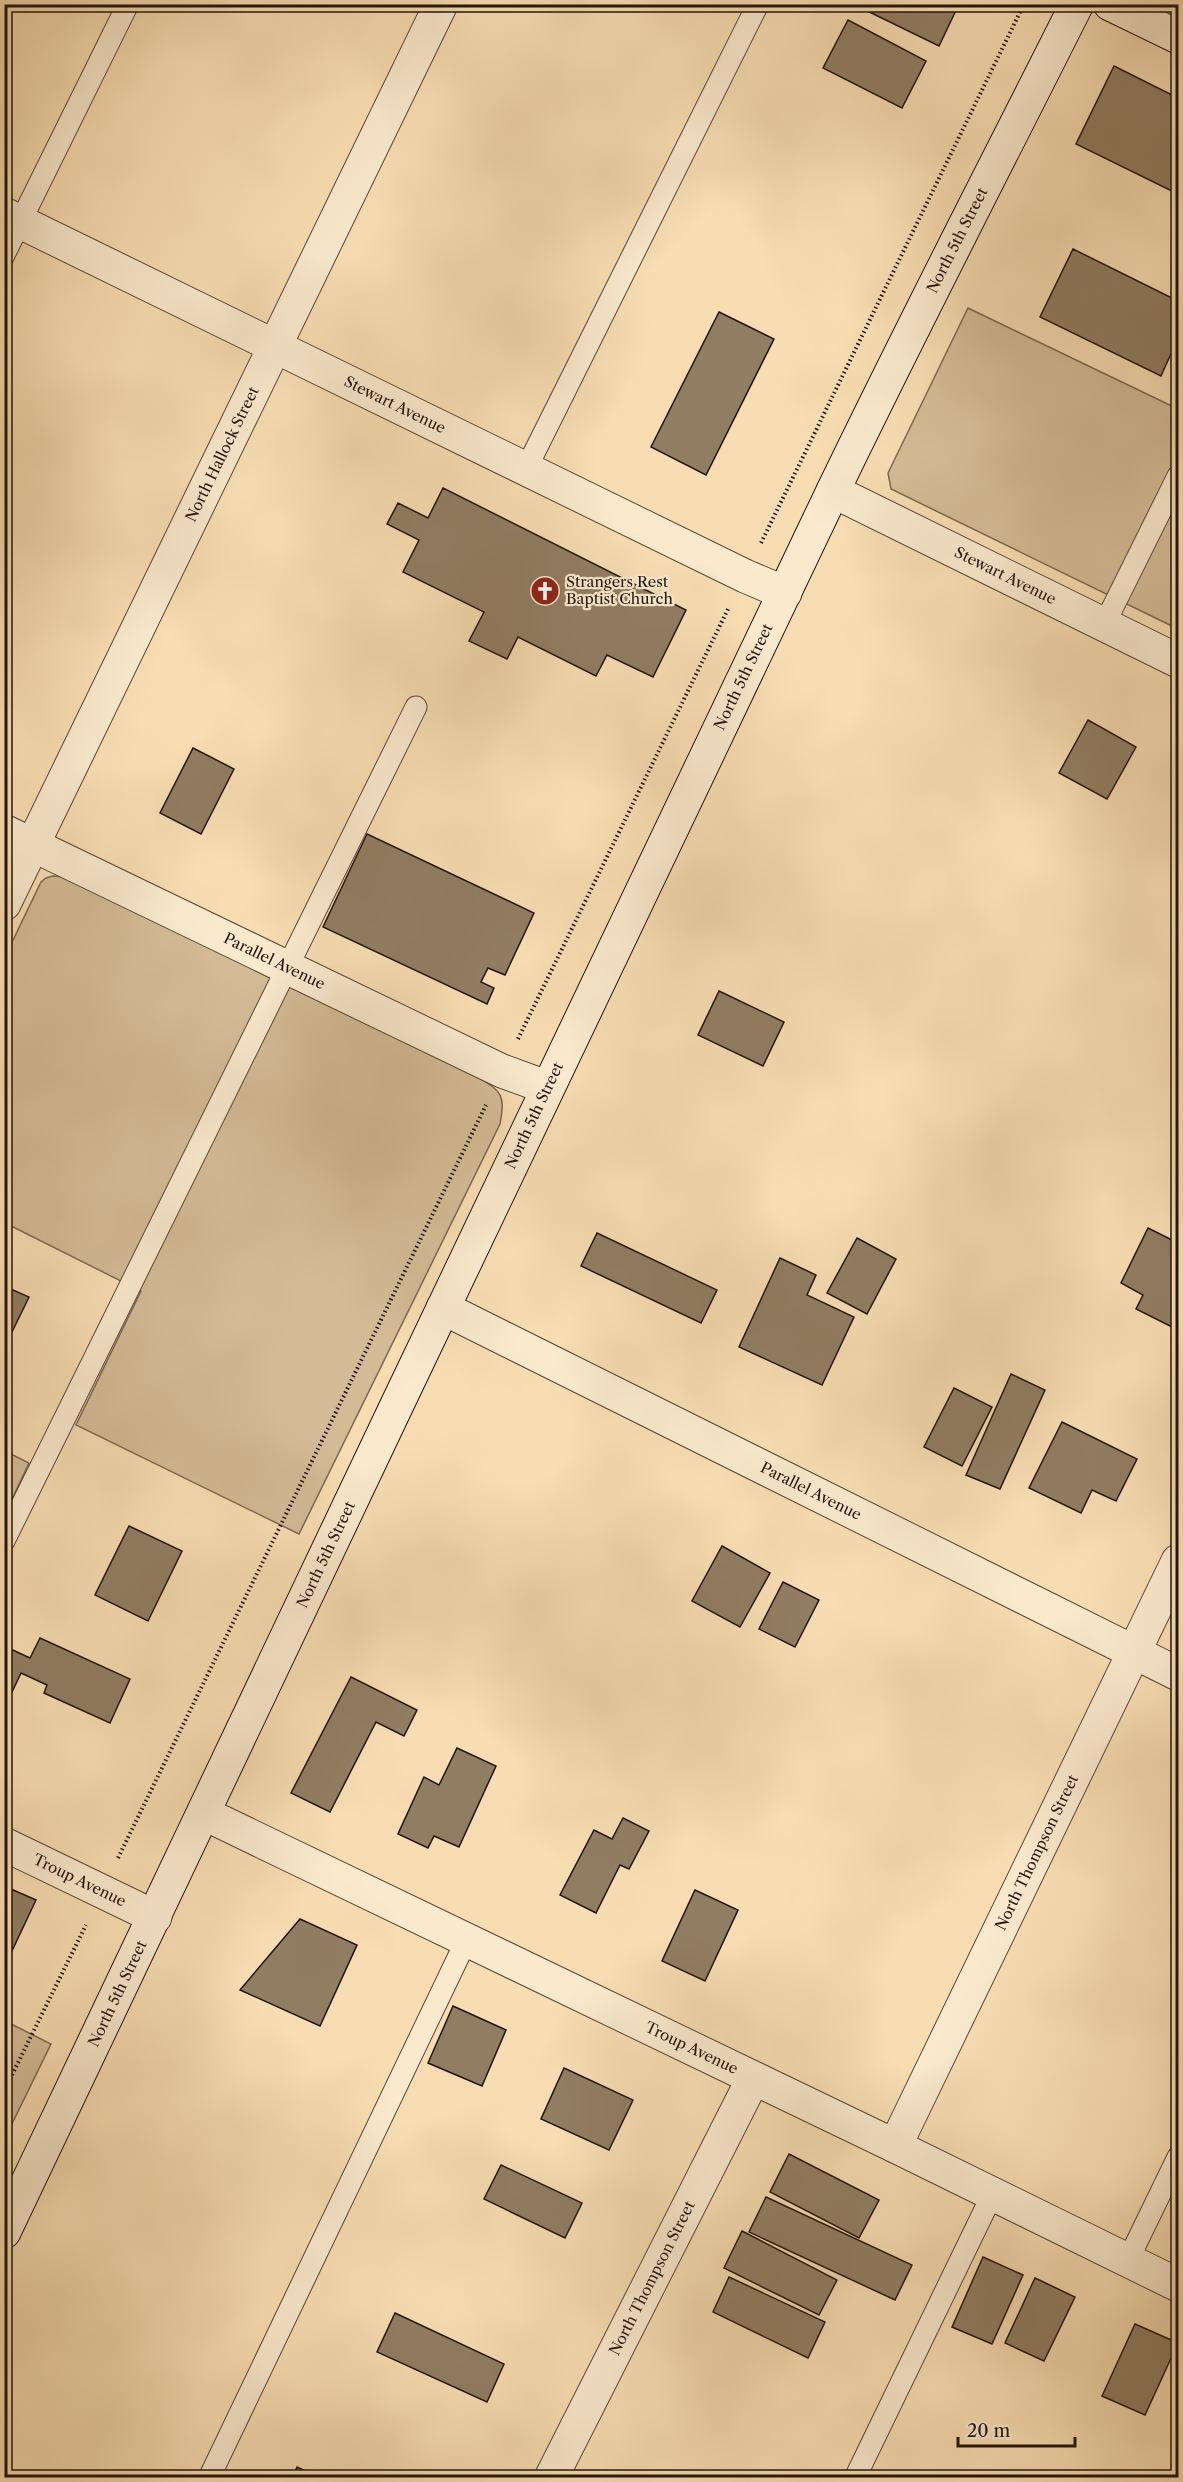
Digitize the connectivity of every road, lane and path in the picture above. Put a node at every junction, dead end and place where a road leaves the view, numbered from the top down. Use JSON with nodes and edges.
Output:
{"nodes":[{"id":1,"x":128,"y":4,"type":"edge"},
{"id":2,"x":441,"y":4,"type":"edge"},
{"id":3,"x":758,"y":4,"type":"edge"},
{"id":4,"x":1077,"y":4,"type":"edge"},
{"id":5,"x":1110,"y":4,"type":"edge"},
{"id":6,"x":1179,"y":37,"type":"edge"},
{"id":7,"x":13,"y":218,"type":"edge"},
{"id":8,"x":4,"y":255,"type":"edge"},
{"id":9,"x":275,"y":346,"type":"junction"},
{"id":10,"x":526,"y":469,"type":"junction"},
{"id":11,"x":1179,"y":476,"type":"edge"},
{"id":12,"x":833,"y":491,"type":"junction"},
{"id":13,"x":785,"y":593,"type":"junction"},
{"id":14,"x":1104,"y":625,"type":"junction"},
{"id":15,"x":1179,"y":661,"type":"edge"},
{"id":16,"x":416,"y":707,"type":"dead end"},
{"id":17,"x":19,"y":838,"type":"edge"},
{"id":18,"x":4,"y":904,"type":"edge"},
{"id":19,"x":288,"y":967,"type":"junction"},
{"id":20,"x":546,"y":1087,"type":"junction"},
{"id":21,"x":443,"y":1308,"type":"junction"},
{"id":22,"x":4,"y":1540,"type":"edge"},
{"id":23,"x":1179,"y":1561,"type":"edge"},
{"id":24,"x":1132,"y":1653,"type":"junction"},
{"id":25,"x":1179,"y":1674,"type":"edge"},
{"id":26,"x":205,"y":1814,"type":"junction"},
{"id":27,"x":4,"y":1844,"type":"edge"},
{"id":28,"x":154,"y":1917,"type":"junction"},
{"id":29,"x":466,"y":1941,"type":"junction"},
{"id":30,"x":753,"y":2079,"type":"junction"},
{"id":31,"x":895,"y":2146,"type":"junction"},
{"id":32,"x":1179,"y":2157,"type":"edge"},
{"id":33,"x":992,"y":2195,"type":"junction"},
{"id":34,"x":4,"y":2232,"type":"edge"},
{"id":35,"x":1128,"y":2260,"type":"junction"},
{"id":36,"x":1179,"y":2285,"type":"edge"},
{"id":37,"x":209,"y":2478,"type":"edge"},
{"id":38,"x":550,"y":2478,"type":"edge"},
{"id":39,"x":855,"y":2478,"type":"edge"}],
"edges":[{"from":1,"to":7,"type":"lane"},
{"from":2,"to":9,"type":"street","name":"North Hallock Street"},
{"from":3,"to":10,"type":"lane"},
{"from":4,"to":12,"type":"street","name":"North 5th Street"},
{"from":5,"to":6,"type":"street"},
{"from":7,"to":8,"type":"lane"},
{"from":7,"to":9,"type":"street","name":"Stewart Avenue"},
{"from":9,"to":10,"type":"street","name":"Stewart Avenue"},
{"from":9,"to":17,"type":"street","name":"North Hallock Street"},
{"from":10,"to":13,"type":"street","name":"Stewart Avenue"},
{"from":11,"to":14,"type":"lane"},
{"from":12,"to":13,"type":"street","name":"North 5th Street"},
{"from":12,"to":14,"type":"street","name":"Stewart Avenue"},
{"from":13,"to":20,"type":"street","name":"North 5th Street"},
{"from":14,"to":15,"type":"street","name":"Stewart Avenue"},
{"from":16,"to":19,"type":"lane"},
{"from":17,"to":18,"type":"street","name":"North Hallock Street"},
{"from":17,"to":19,"type":"street","name":"Parallel Avenue"},
{"from":19,"to":20,"type":"street","name":"Parallel Avenue"},
{"from":19,"to":22,"type":"lane"},
{"from":20,"to":21,"type":"street","name":"North 5th Street"},
{"from":21,"to":24,"type":"street","name":"Parallel Avenue"},
{"from":21,"to":26,"type":"street","name":"North 5th Street"},
{"from":23,"to":24,"type":"street","name":"North Thompson Street"},
{"from":24,"to":25,"type":"street","name":"Parallel Avenue"},
{"from":24,"to":31,"type":"street","name":"North Thompson Street"},
{"from":26,"to":28,"type":"street","name":"North 5th Street"},
{"from":26,"to":29,"type":"street","name":"Troup Avenue"},
{"from":27,"to":28,"type":"street","name":"Troup Avenue"},
{"from":28,"to":34,"type":"street","name":"North 5th Street"},
{"from":29,"to":30,"type":"street","name":"Troup Avenue"},
{"from":29,"to":37,"type":"lane"},
{"from":30,"to":31,"type":"street","name":"Troup Avenue"},
{"from":30,"to":38,"type":"street","name":"North Thompson Street"},
{"from":31,"to":33,"type":"street","name":"Troup Avenue"},
{"from":32,"to":35,"type":"lane"},
{"from":33,"to":35,"type":"street","name":"Troup Avenue"},
{"from":33,"to":39,"type":"lane"},
{"from":35,"to":36,"type":"street","name":"Troup Avenue"}]}
